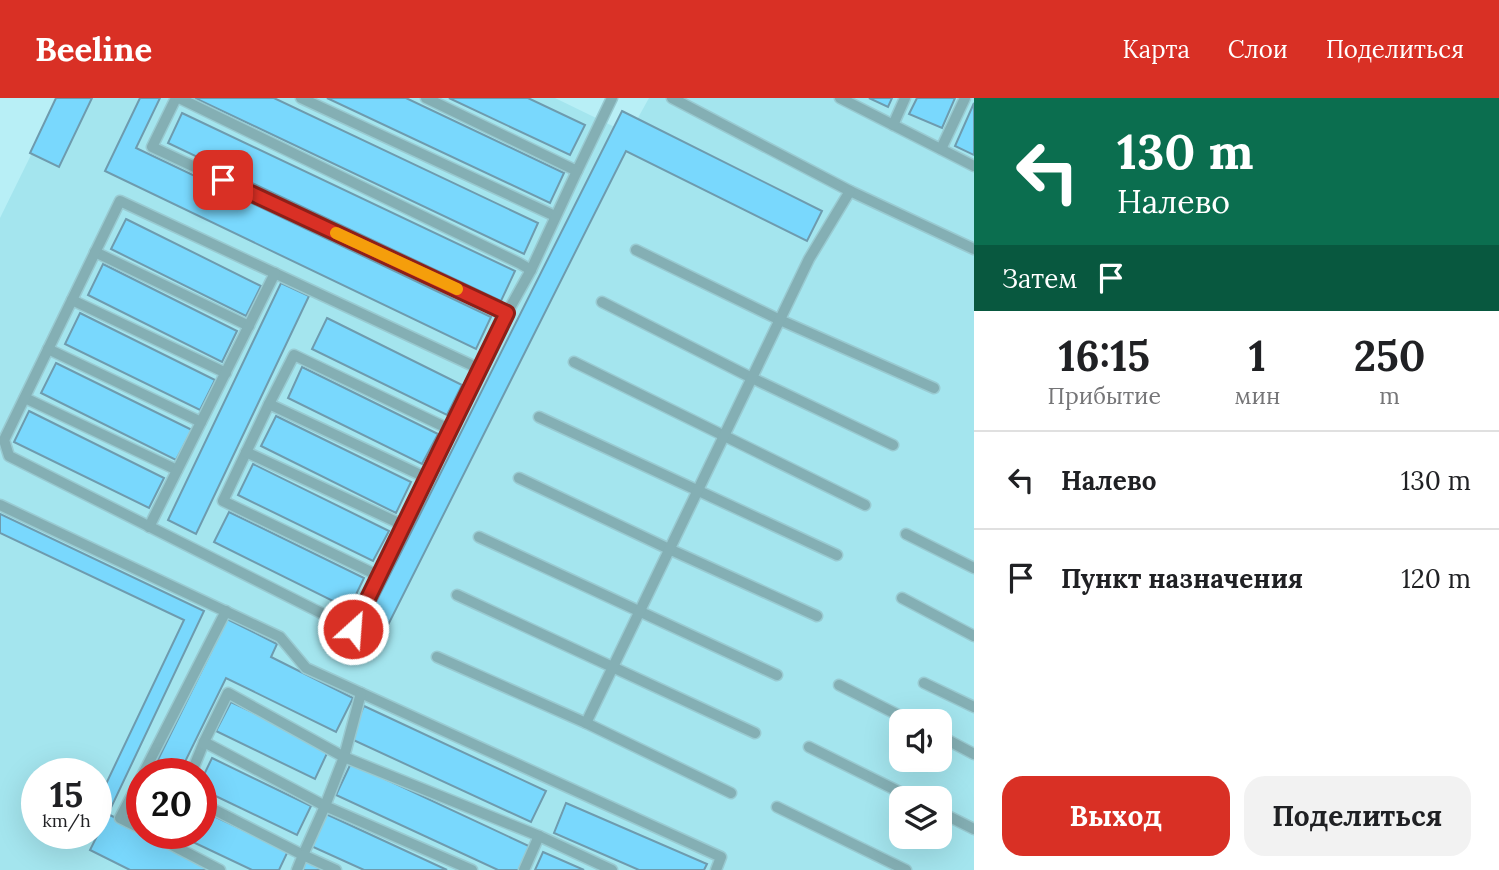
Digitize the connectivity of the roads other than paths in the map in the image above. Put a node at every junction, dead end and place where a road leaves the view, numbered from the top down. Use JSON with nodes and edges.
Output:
{"nodes":[{"id":1,"x":178,"y":98,"type":"edge"},
{"id":2,"x":301,"y":98,"type":"edge"},
{"id":3,"x":426,"y":98,"type":"edge"},
{"id":4,"x":612,"y":98,"type":"edge"},
{"id":5,"x":672,"y":98,"type":"edge"},
{"id":6,"x":905,"y":98,"type":"edge"},
{"id":7,"x":965,"y":98,"type":"edge"},
{"id":8,"x":843,"y":99,"type":"edge"},
{"id":9,"x":893,"y":125,"type":"junction"},
{"id":10,"x":941,"y":149,"type":"junction"},
{"id":11,"x":974,"y":166,"type":"edge"},
{"id":12,"x":577,"y":171,"type":"junction"},
{"id":13,"x":850,"y":191,"type":"junction"},
{"id":14,"x":555,"y":216,"type":"junction"},
{"id":15,"x":974,"y":249,"type":"edge"},
{"id":16,"x":636,"y":250,"type":"dead end"},
{"id":17,"x":95,"y":252,"type":"junction"},
{"id":18,"x":531,"y":270,"type":"junction"},
{"id":19,"x":275,"y":273,"type":"junction"},
{"id":20,"x":72,"y":300,"type":"junction"},
{"id":21,"x":602,"y":302,"type":"dead end"},
{"id":22,"x":507,"y":313,"type":"junction"},
{"id":23,"x":780,"y":320,"type":"junction"},
{"id":24,"x":248,"y":326,"type":"junction"},
{"id":25,"x":48,"y":349,"type":"junction"},
{"id":26,"x":574,"y":362,"type":"dead end"},
{"id":27,"x":480,"y":369,"type":"junction"},
{"id":28,"x":226,"y":373,"type":"junction"},
{"id":29,"x":752,"y":378,"type":"junction"},
{"id":30,"x":934,"y":388,"type":"dead end"},
{"id":31,"x":24,"y":398,"type":"junction"},
{"id":32,"x":269,"y":404,"type":"junction"},
{"id":33,"x":539,"y":417,"type":"dead end"},
{"id":34,"x":201,"y":422,"type":"junction"},
{"id":35,"x":449,"y":429,"type":"junction"},
{"id":36,"x":723,"y":437,"type":"junction"},
{"id":37,"x":893,"y":445,"type":"dead end"},
{"id":38,"x":246,"y":452,"type":"junction"},
{"id":39,"x":177,"y":470,"type":"junction"},
{"id":40,"x":427,"y":478,"type":"junction"},
{"id":41,"x":519,"y":478,"type":"dead end"},
{"id":42,"x":697,"y":491,"type":"junction"},
{"id":43,"x":0,"y":505,"type":"edge"},
{"id":44,"x":864,"y":505,"type":"dead end"},
{"id":45,"x":403,"y":525,"type":"junction"},
{"id":46,"x":149,"y":527,"type":"junction"},
{"id":47,"x":906,"y":534,"type":"dead end"},
{"id":48,"x":479,"y":537,"type":"dead end"},
{"id":49,"x":669,"y":549,"type":"junction"},
{"id":50,"x":837,"y":555,"type":"dead end"},
{"id":51,"x":974,"y":568,"type":"edge"},
{"id":52,"x":379,"y":576,"type":"junction"},
{"id":53,"x":457,"y":595,"type":"dead end"},
{"id":54,"x":902,"y":598,"type":"dead end"},
{"id":55,"x":226,"y":611,"type":"junction"},
{"id":56,"x":639,"y":612,"type":"junction"},
{"id":57,"x":817,"y":616,"type":"dead end"},
{"id":58,"x":974,"y":636,"type":"edge"},
{"id":59,"x":437,"y":657,"type":"dead end"},
{"id":60,"x":613,"y":667,"type":"junction"},
{"id":61,"x":777,"y":675,"type":"dead end"},
{"id":62,"x":924,"y":682,"type":"dead end"},
{"id":63,"x":839,"y":685,"type":"dead end"},
{"id":64,"x":360,"y":693,"type":"junction"},
{"id":65,"x":974,"y":707,"type":"edge"},
{"id":66,"x":889,"y":710,"type":"edge"},
{"id":67,"x":586,"y":723,"type":"junction"},
{"id":68,"x":755,"y":733,"type":"dead end"},
{"id":69,"x":204,"y":742,"type":"junction"},
{"id":70,"x":952,"y":742,"type":"edge"},
{"id":71,"x":809,"y":747,"type":"dead end"},
{"id":72,"x":974,"y":754,"type":"edge"},
{"id":73,"x":344,"y":757,"type":"junction"},
{"id":74,"x":151,"y":758,"type":"edge"},
{"id":75,"x":198,"y":758,"type":"edge"},
{"id":76,"x":889,"y":787,"type":"edge"},
{"id":77,"x":731,"y":793,"type":"dead end"},
{"id":78,"x":126,"y":806,"type":"edge"},
{"id":79,"x":325,"y":806,"type":"junction"},
{"id":80,"x":777,"y":807,"type":"dead end"},
{"id":81,"x":217,"y":811,"type":"edge"},
{"id":82,"x":952,"y":818,"type":"edge"},
{"id":83,"x":126,"y":821,"type":"edge"},
{"id":84,"x":974,"y":829,"type":"edge"},
{"id":85,"x":539,"y":836,"type":"junction"},
{"id":86,"x":180,"y":849,"type":"edge"},
{"id":87,"x":303,"y":855,"type":"junction"},
{"id":88,"x":220,"y":870,"type":"edge"},
{"id":89,"x":297,"y":870,"type":"edge"},
{"id":90,"x":336,"y":870,"type":"edge"},
{"id":91,"x":472,"y":870,"type":"edge"},
{"id":92,"x":524,"y":870,"type":"edge"},
{"id":93,"x":612,"y":870,"type":"edge"},
{"id":94,"x":716,"y":870,"type":"edge"},
{"id":95,"x":906,"y":870,"type":"edge"}],
"edges":[{"from":1,"to":18,"type":"lane"},
{"from":1,"to":22,"type":"lane"},
{"from":2,"to":14,"type":"lane"},
{"from":3,"to":12,"type":"lane"},
{"from":4,"to":12,"type":"lane"},
{"from":5,"to":13,"type":"lane"},
{"from":6,"to":9,"type":"lane"},
{"from":7,"to":10,"type":"lane"},
{"from":8,"to":9,"type":"lane"},
{"from":9,"to":10,"type":"lane"},
{"from":10,"to":11,"type":"lane"},
{"from":12,"to":14,"type":"lane"},
{"from":13,"to":15,"type":"lane"},
{"from":13,"to":23,"type":"lane"},
{"from":14,"to":18,"type":"lane"},
{"from":16,"to":23,"type":"lane"},
{"from":17,"to":19,"type":"lane"},
{"from":17,"to":20,"type":"lane"},
{"from":17,"to":24,"type":"lane"},
{"from":18,"to":22,"type":"lane"},
{"from":19,"to":24,"type":"lane"},
{"from":19,"to":27,"type":"lane"},
{"from":20,"to":25,"type":"lane"},
{"from":20,"to":28,"type":"lane"},
{"from":21,"to":29,"type":"lane"},
{"from":22,"to":27,"type":"lane"},
{"from":23,"to":29,"type":"lane"},
{"from":23,"to":30,"type":"lane"},
{"from":24,"to":28,"type":"lane"},
{"from":25,"to":31,"type":"lane"},
{"from":25,"to":34,"type":"lane"},
{"from":26,"to":36,"type":"lane"},
{"from":27,"to":35,"type":"lane"},
{"from":28,"to":34,"type":"lane"},
{"from":29,"to":36,"type":"lane"},
{"from":29,"to":37,"type":"lane"},
{"from":31,"to":39,"type":"lane"},
{"from":31,"to":46,"type":"lane"},
{"from":32,"to":35,"type":"lane"},
{"from":32,"to":38,"type":"lane"},
{"from":32,"to":40,"type":"lane"},
{"from":33,"to":42,"type":"lane"},
{"from":34,"to":39,"type":"lane"},
{"from":35,"to":40,"type":"lane"},
{"from":36,"to":42,"type":"lane"},
{"from":36,"to":44,"type":"lane"},
{"from":38,"to":45,"type":"lane"},
{"from":38,"to":52,"type":"lane"},
{"from":39,"to":46,"type":"lane"},
{"from":40,"to":45,"type":"lane"},
{"from":41,"to":49,"type":"lane"},
{"from":42,"to":49,"type":"lane"},
{"from":42,"to":50,"type":"lane"},
{"from":43,"to":55,"type":"lane"},
{"from":45,"to":52,"type":"lane"},
{"from":46,"to":52,"type":"lane"},
{"from":47,"to":51,"type":"lane"},
{"from":48,"to":56,"type":"lane"},
{"from":49,"to":56,"type":"lane"},
{"from":49,"to":57,"type":"lane"},
{"from":53,"to":60,"type":"lane"},
{"from":54,"to":58,"type":"lane"},
{"from":55,"to":64,"type":"lane"},
{"from":55,"to":74,"type":"lane"},
{"from":56,"to":60,"type":"lane"},
{"from":56,"to":61,"type":"lane"},
{"from":59,"to":67,"type":"lane"},
{"from":60,"to":67,"type":"lane"},
{"from":60,"to":68,"type":"lane"},
{"from":62,"to":65,"type":"lane"},
{"from":63,"to":66,"type":"lane"},
{"from":64,"to":73,"type":"lane"},
{"from":64,"to":94,"type":"lane"},
{"from":67,"to":77,"type":"lane"},
{"from":69,"to":73,"type":"lane"},
{"from":69,"to":75,"type":"lane"},
{"from":69,"to":79,"type":"lane"},
{"from":70,"to":72,"type":"lane"},
{"from":71,"to":76,"type":"lane"},
{"from":73,"to":79,"type":"lane"},
{"from":73,"to":85,"type":"lane"},
{"from":78,"to":83,"type":"lane"},
{"from":79,"to":87,"type":"lane"},
{"from":79,"to":91,"type":"lane"},
{"from":80,"to":95,"type":"lane"},
{"from":81,"to":87,"type":"lane"},
{"from":82,"to":84,"type":"lane"},
{"from":85,"to":92,"type":"lane"},
{"from":85,"to":93,"type":"lane"},
{"from":86,"to":88,"type":"lane"},
{"from":87,"to":89,"type":"lane"},
{"from":87,"to":90,"type":"lane"}]}
